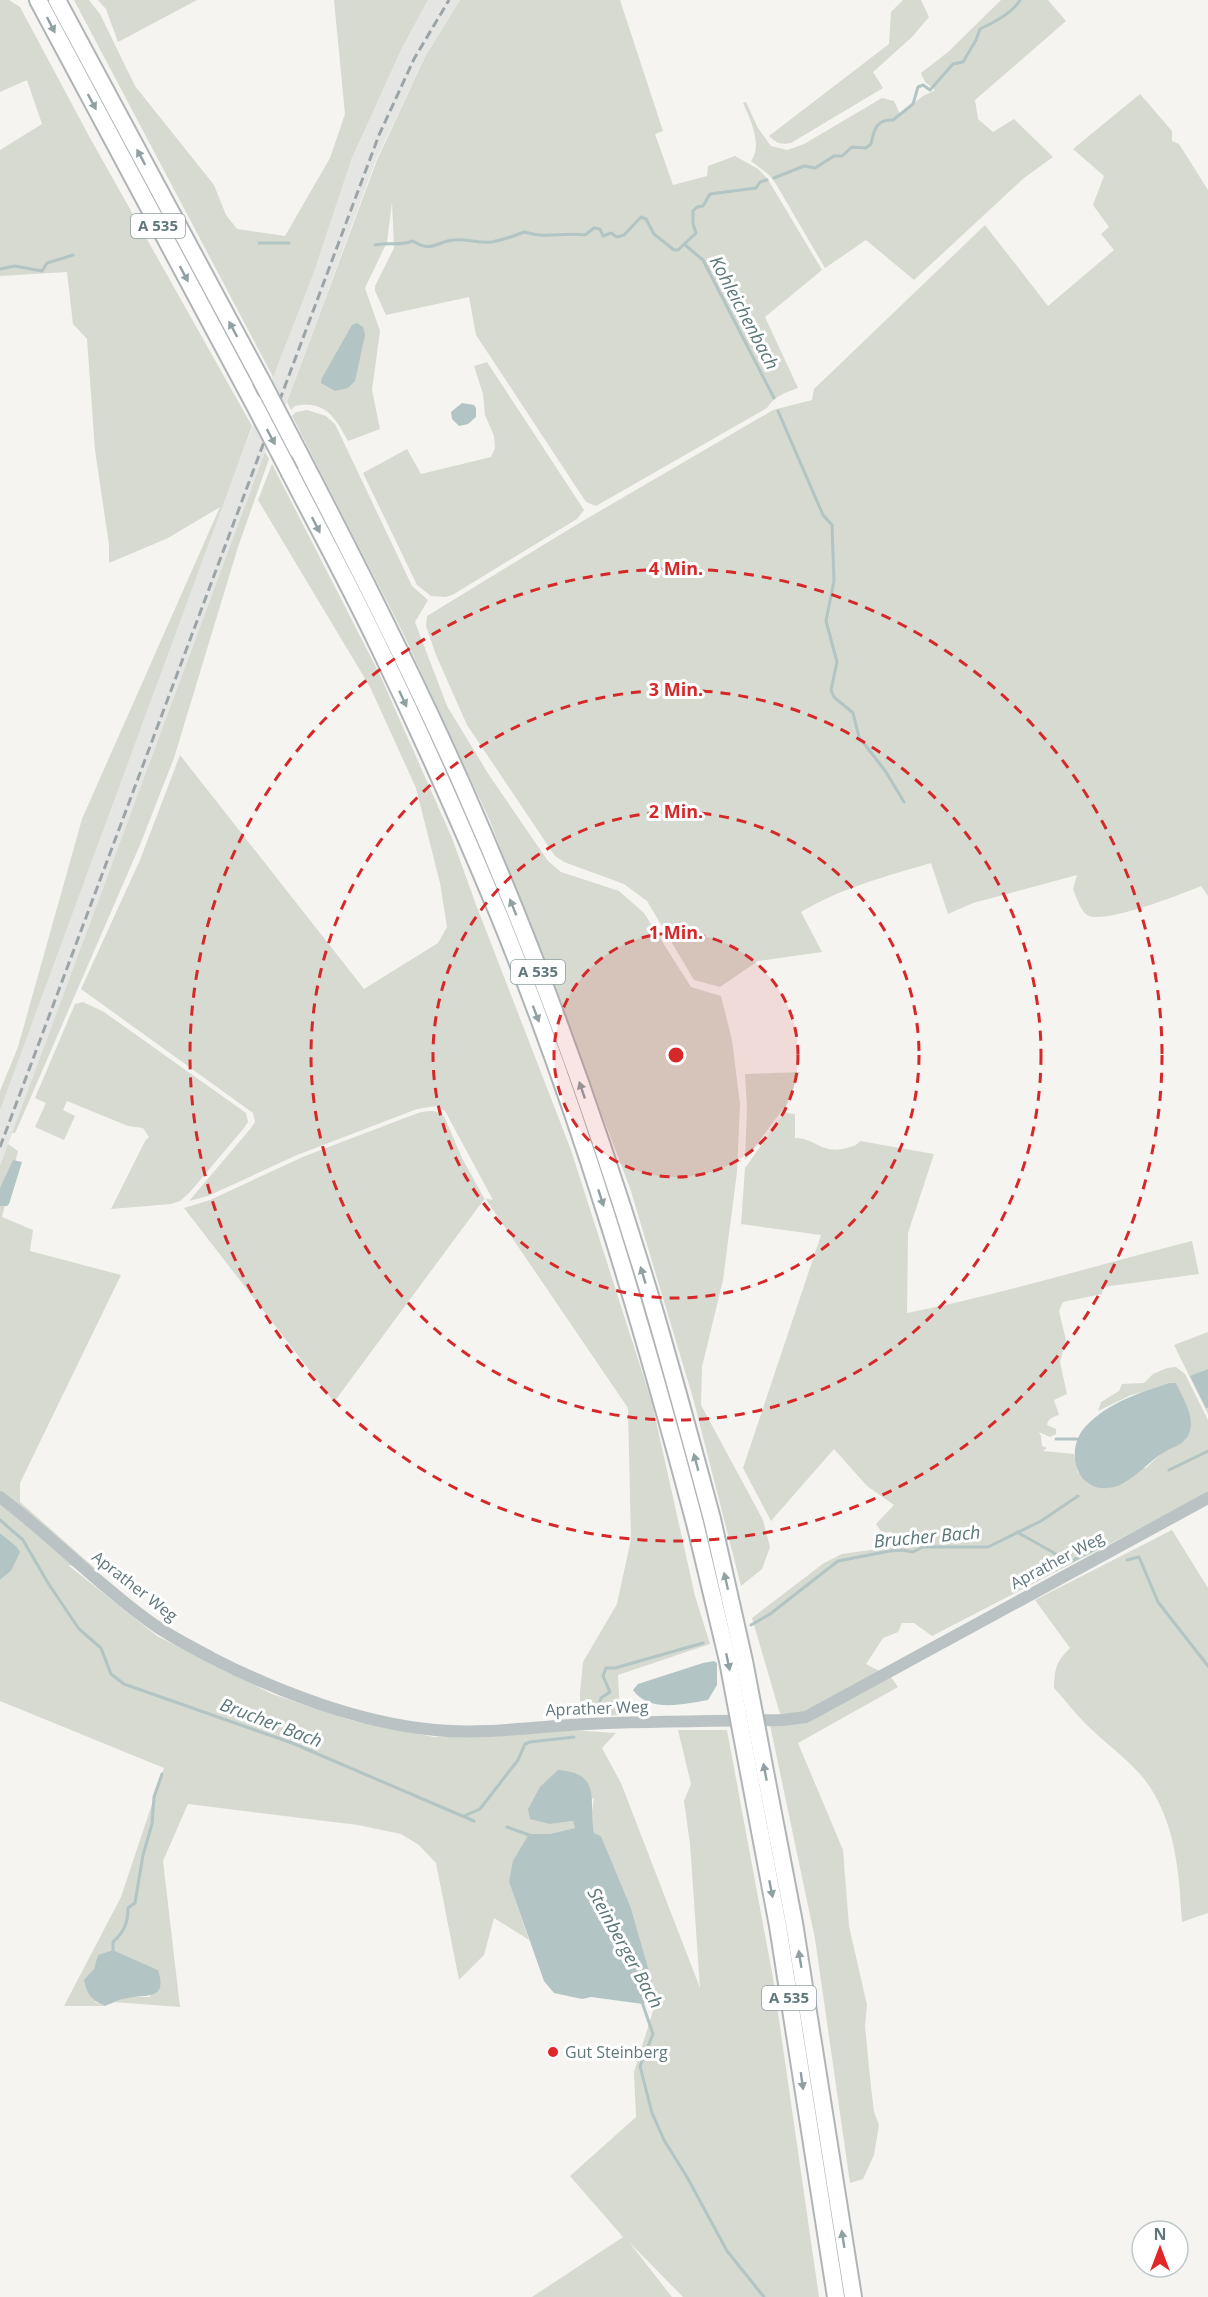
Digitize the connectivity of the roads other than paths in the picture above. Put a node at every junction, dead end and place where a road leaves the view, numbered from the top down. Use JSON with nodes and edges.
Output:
{"nodes":[{"id":1,"x":39,"y":0,"type":"edge"},
{"id":2,"x":57,"y":0,"type":"edge"},
{"id":3,"x":72,"y":47,"type":"junction"},
{"id":4,"x":0,"y":1497,"type":"edge"},
{"id":5,"x":1208,"y":1498,"type":"edge"},
{"id":6,"x":704,"y":1521,"type":"junction"},
{"id":7,"x":823,"y":2163,"type":"junction"},
{"id":8,"x":836,"y":2297,"type":"edge"},
{"id":9,"x":853,"y":2297,"type":"edge"}],
"edges":[{"from":1,"to":3,"type":"highway","number":"A 535","one_way":true},
{"from":2,"to":3,"type":"highway","number":"A 535"},
{"from":3,"to":6,"type":"highway","number":"A 535","one_way":true,"bridge":true},
{"from":6,"to":3,"type":"highway","number":"A 535","one_way":true,"bridge":true},
{"from":4,"to":5,"type":"street","name":"Aprather Weg"},
{"from":6,"to":7,"type":"highway","number":"A 535","bridge":true},
{"from":7,"to":8,"type":"highway","number":"A 535"},
{"from":9,"to":7,"type":"highway","number":"A 535","one_way":true}]}
